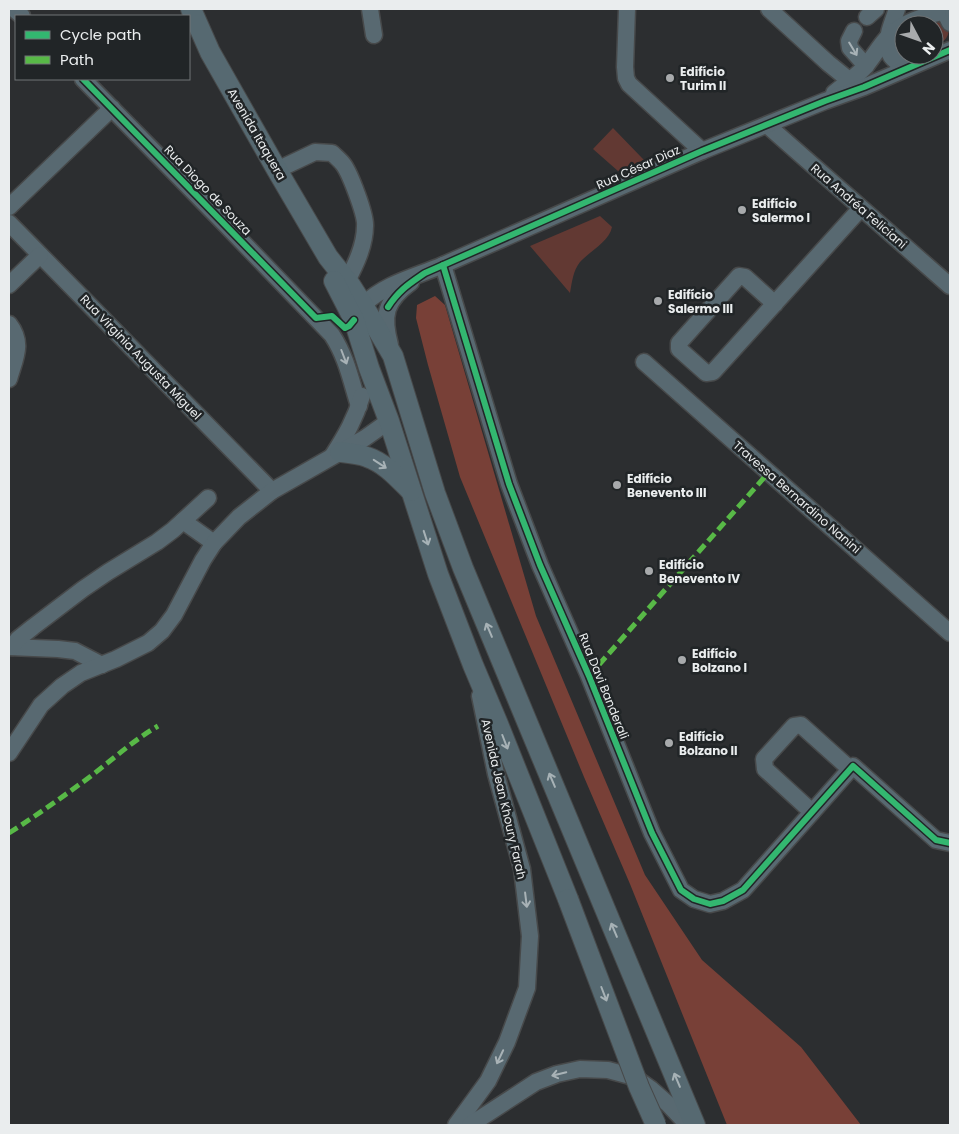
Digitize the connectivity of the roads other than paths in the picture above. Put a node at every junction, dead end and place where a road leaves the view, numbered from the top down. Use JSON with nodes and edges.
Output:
{"nodes":[{"id":1,"x":191,"y":9,"type":"edge"},
{"id":2,"x":370,"y":9,"type":"edge"},
{"id":3,"x":627,"y":9,"type":"edge"},
{"id":4,"x":770,"y":9,"type":"edge"},
{"id":5,"x":897,"y":9,"type":"edge"},
{"id":6,"x":854,"y":31,"type":"dead end"},
{"id":7,"x":894,"y":33,"type":"edge"},
{"id":8,"x":374,"y":35,"type":"dead end"},
{"id":9,"x":887,"y":38,"type":"junction"},
{"id":10,"x":949,"y":48,"type":"edge"},
{"id":11,"x":866,"y":66,"type":"junction"},
{"id":12,"x":909,"y":67,"type":"junction"},
{"id":13,"x":84,"y":80,"type":"edge"},
{"id":14,"x":850,"y":80,"type":"junction"},
{"id":15,"x":824,"y":101,"type":"junction"},
{"id":16,"x":112,"y":108,"type":"junction"},
{"id":17,"x":767,"y":125,"type":"junction"},
{"id":18,"x":702,"y":151,"type":"junction"},
{"id":19,"x":277,"y":170,"type":"junction"},
{"id":20,"x":9,"y":207,"type":"edge"},
{"id":21,"x":861,"y":208,"type":"junction"},
{"id":22,"x":9,"y":224,"type":"edge"},
{"id":23,"x":40,"y":255,"type":"junction"},
{"id":24,"x":328,"y":257,"type":"junction"},
{"id":25,"x":444,"y":265,"type":"junction"},
{"id":26,"x":425,"y":272,"type":"junction"},
{"id":27,"x":346,"y":280,"type":"junction"},
{"id":28,"x":9,"y":285,"type":"edge"},
{"id":29,"x":950,"y":286,"type":"edge"},
{"id":30,"x":775,"y":304,"type":"junction"},
{"id":31,"x":359,"y":312,"type":"junction"},
{"id":32,"x":9,"y":324,"type":"edge"},
{"id":33,"x":393,"y":356,"type":"junction"},
{"id":34,"x":644,"y":362,"type":"dead end"},
{"id":35,"x":369,"y":368,"type":"junction"},
{"id":36,"x":9,"y":379,"type":"edge"},
{"id":37,"x":403,"y":385,"type":"junction"},
{"id":38,"x":359,"y":406,"type":"junction"},
{"id":39,"x":389,"y":421,"type":"junction"},
{"id":40,"x":336,"y":454,"type":"junction"},
{"id":41,"x":272,"y":491,"type":"junction"},
{"id":42,"x":412,"y":491,"type":"junction"},
{"id":43,"x":208,"y":498,"type":"dead end"},
{"id":44,"x":183,"y":521,"type":"junction"},
{"id":45,"x":214,"y":542,"type":"junction"},
{"id":46,"x":950,"y":632,"type":"edge"},
{"id":47,"x":10,"y":647,"type":"edge"},
{"id":48,"x":102,"y":665,"type":"junction"},
{"id":49,"x":473,"y":665,"type":"junction"},
{"id":50,"x":9,"y":753,"type":"edge"},
{"id":51,"x":852,"y":767,"type":"junction"},
{"id":52,"x":812,"y":812,"type":"junction"},
{"id":53,"x":950,"y":843,"type":"edge"},
{"id":54,"x":456,"y":1125,"type":"edge"},
{"id":55,"x":470,"y":1125,"type":"edge"},
{"id":56,"x":656,"y":1125,"type":"edge"},
{"id":57,"x":688,"y":1125,"type":"edge"},
{"id":58,"x":695,"y":1125,"type":"edge"}],
"edges":[{"from":1,"to":19,"type":"main road","name":"Avenida Itaquera"},
{"from":2,"to":8,"type":"street"},
{"from":3,"to":18,"type":"street"},
{"from":4,"to":14,"type":"street"},
{"from":5,"to":9,"type":"street"},
{"from":6,"to":11,"type":"street","one_way":true},
{"from":7,"to":9,"type":"street"},
{"from":9,"to":11,"type":"street","name":"Rua César Diaz"},
{"from":9,"to":12,"type":"street"},
{"from":10,"to":12,"type":"street","name":"Rua César Diaz"},
{"from":11,"to":14,"type":"street","name":"Rua César Diaz"},
{"from":12,"to":15,"type":"street","name":"Rua César Diaz"},
{"from":13,"to":16,"type":"street","name":"Rua Diogo de Souza"},
{"from":14,"to":15,"type":"street","name":"Rua César Diaz"},
{"from":15,"to":17,"type":"street","name":"Rua César Diaz"},
{"from":16,"to":20,"type":"street"},
{"from":16,"to":38,"type":"street","name":"Rua Diogo de Souza","one_way":true},
{"from":17,"to":18,"type":"street","name":"Rua César Diaz"},
{"from":17,"to":21,"type":"street","name":"Rua Andréa Feliciani"},
{"from":18,"to":25,"type":"street","name":"Rua César Diaz"},
{"from":19,"to":24,"type":"main road","name":"Avenida Itaquera"},
{"from":19,"to":27,"type":"street"},
{"from":21,"to":29,"type":"street","name":"Rua Andréa Feliciani"},
{"from":21,"to":30,"type":"street"},
{"from":22,"to":23,"type":"street","name":"Rua Virginia Augusta Miguel"},
{"from":23,"to":28,"type":"street"},
{"from":23,"to":41,"type":"street","name":"Rua Virginia Augusta Miguel"},
{"from":24,"to":27,"type":"main road","name":"Avenida Itaquera"},
{"from":24,"to":31,"type":"main road","name":"Avenida Itaquera"},
{"from":25,"to":26,"type":"street","name":"Rua César Diaz"},
{"from":25,"to":52,"type":"street","name":"Rua Davi Banderali"},
{"from":26,"to":31,"type":"street","name":"Rua César Diaz"},
{"from":26,"to":33,"type":"street","name":"Rua César Diaz"},
{"from":27,"to":31,"type":"main road","name":"Avenida Itaquera"},
{"from":30,"to":30,"type":"street"},
{"from":31,"to":33,"type":"main road","name":"Avenida Itaquera"},
{"from":31,"to":35,"type":"main road","name":"Avenida Itaquera"},
{"from":32,"to":36,"type":"street"},
{"from":33,"to":37,"type":"main road","name":"Avenida Itaquera"},
{"from":34,"to":46,"type":"street","name":"Travessa Bernardino Nanini"},
{"from":35,"to":38,"type":"street"},
{"from":35,"to":39,"type":"main road","name":"Avenida Itaquera"},
{"from":37,"to":39,"type":"main road"},
{"from":58,"to":37,"type":"main road","name":"Avenida Itaquera","one_way":true},
{"from":38,"to":40,"type":"street"},
{"from":39,"to":40,"type":"street"},
{"from":39,"to":42,"type":"main road","name":"Avenida Itaquera"},
{"from":40,"to":41,"type":"street"},
{"from":40,"to":42,"type":"main road","one_way":true},
{"from":41,"to":45,"type":"street"},
{"from":42,"to":49,"type":"main road","name":"Avenida Itaquera","one_way":true},
{"from":43,"to":44,"type":"street"},
{"from":44,"to":45,"type":"street"},
{"from":44,"to":47,"type":"street"},
{"from":45,"to":48,"type":"street"},
{"from":47,"to":48,"type":"street"},
{"from":48,"to":50,"type":"street"},
{"from":49,"to":54,"type":"street","name":"Avenida Jean Khoury Farah","one_way":true},
{"from":49,"to":56,"type":"main road","name":"Avenida Itaquera","one_way":true,"bridge":true},
{"from":51,"to":52,"type":"street","name":"Rua Davi Banderali"},
{"from":51,"to":52,"type":"street"},
{"from":51,"to":53,"type":"street"},
{"from":57,"to":55,"type":"street","one_way":true}]}
